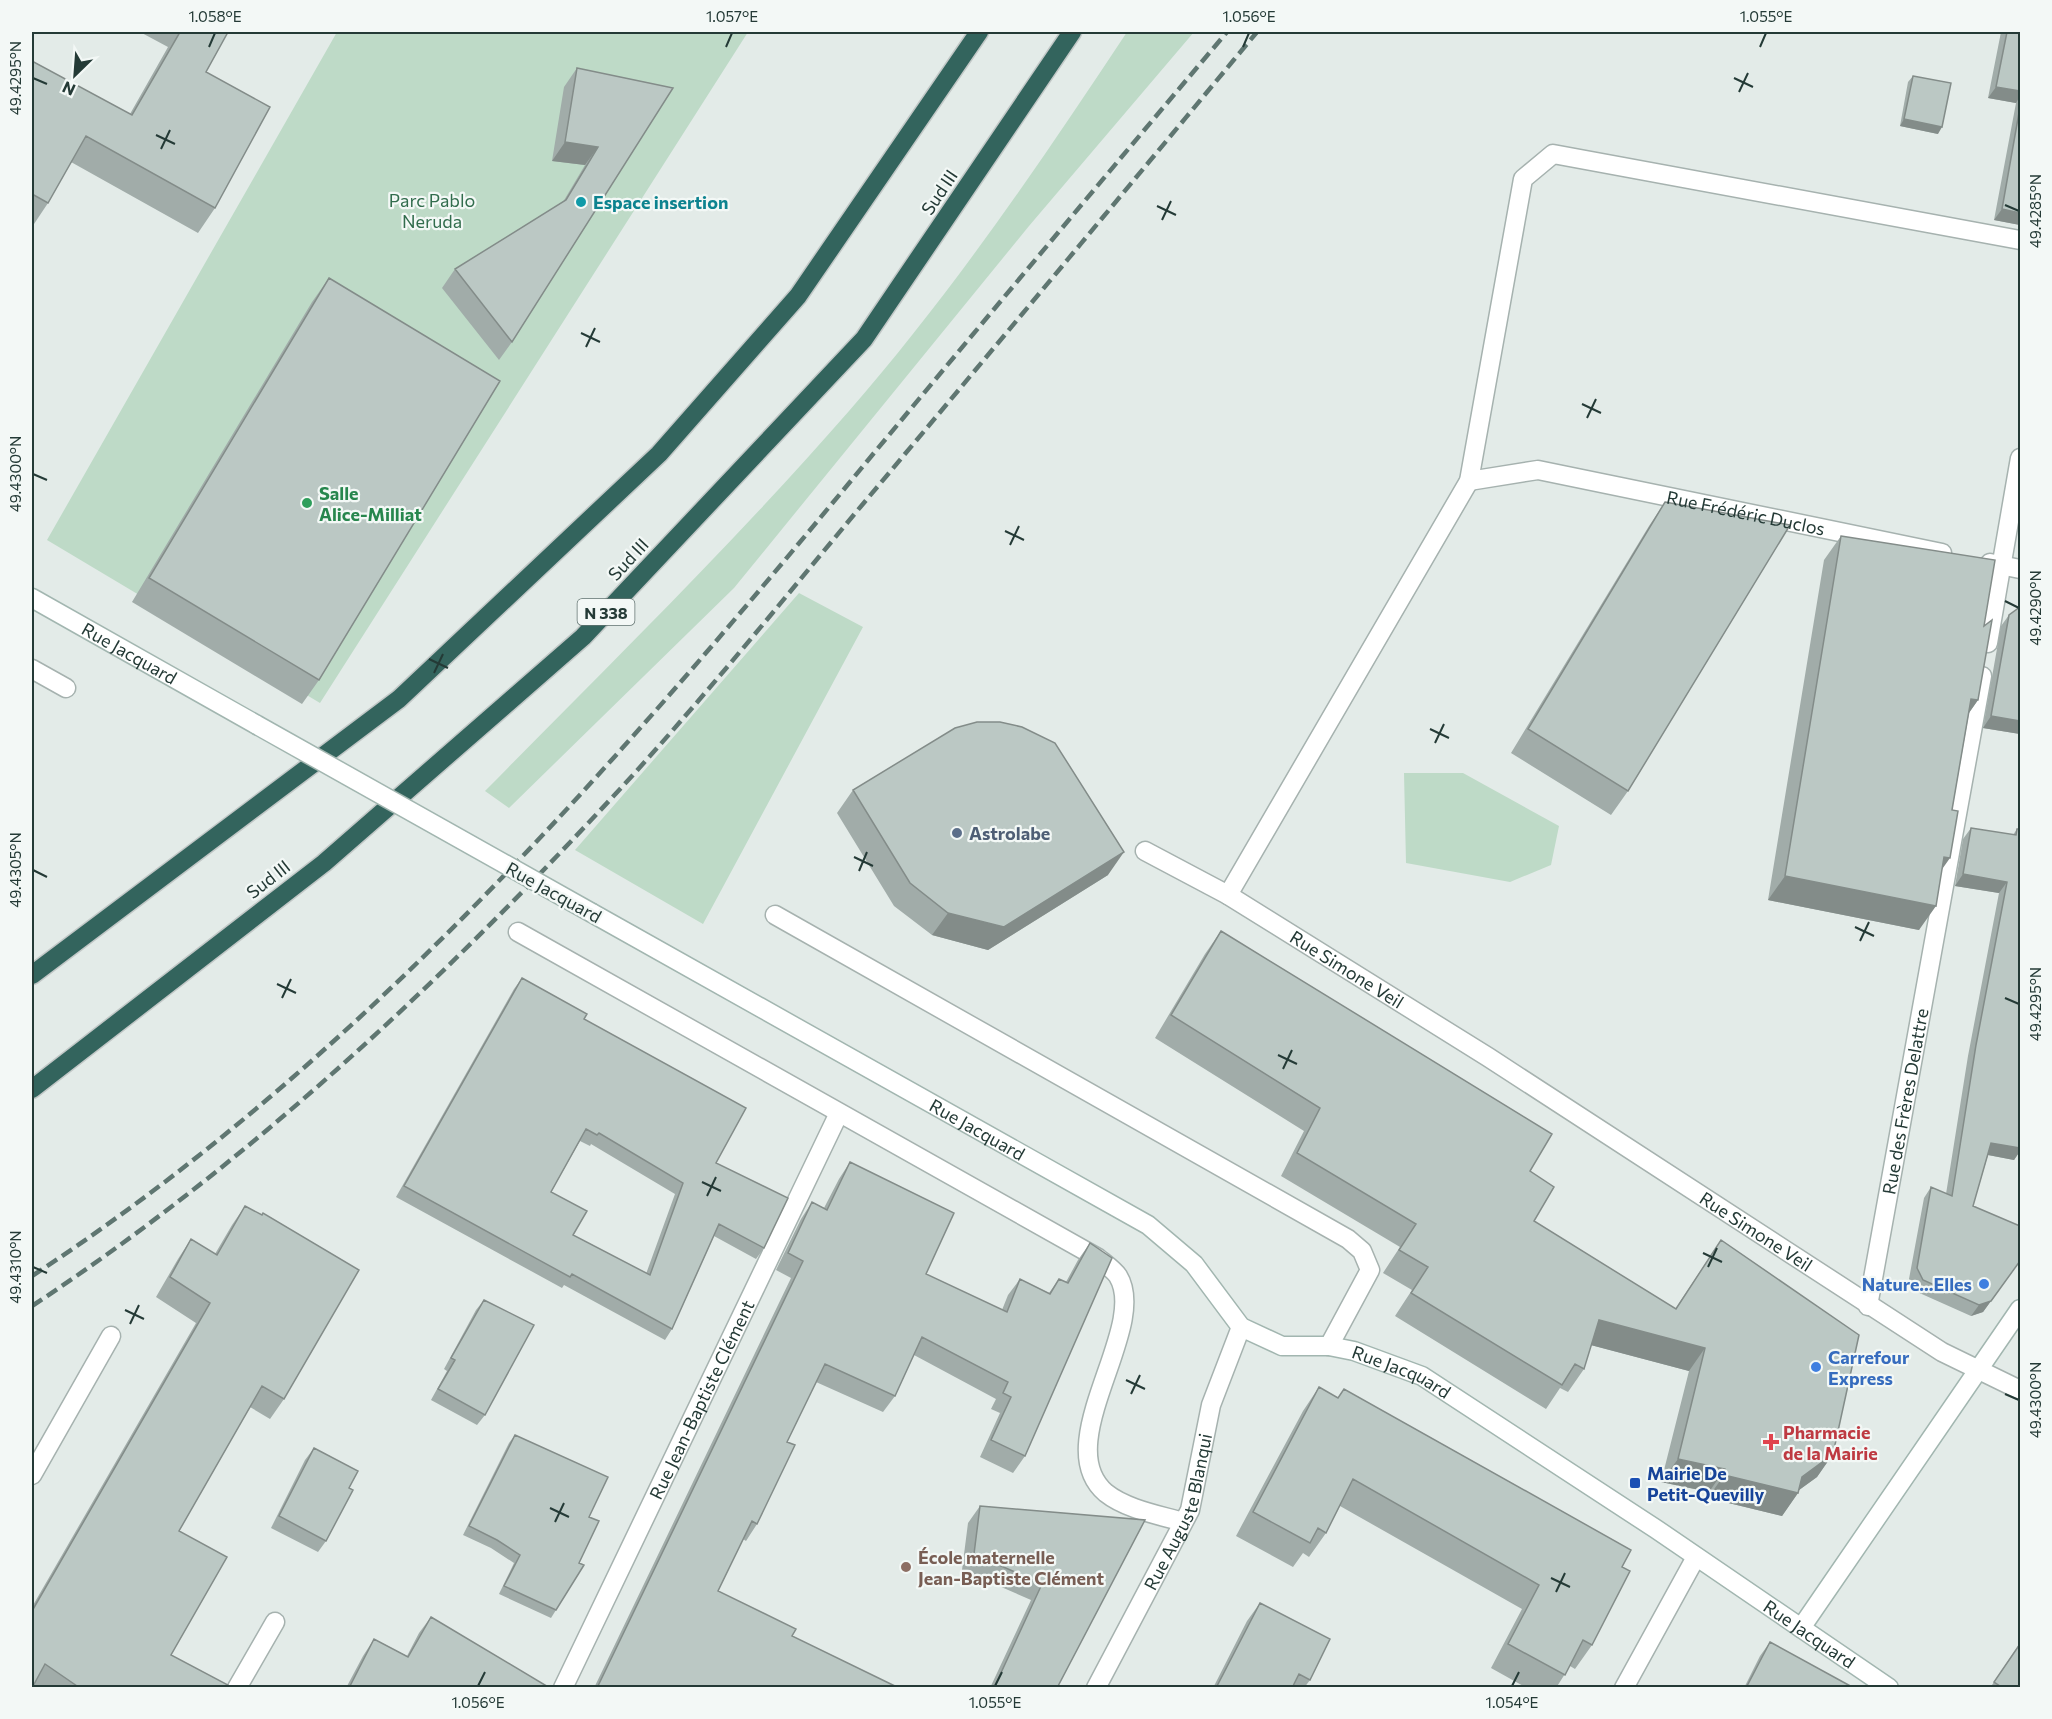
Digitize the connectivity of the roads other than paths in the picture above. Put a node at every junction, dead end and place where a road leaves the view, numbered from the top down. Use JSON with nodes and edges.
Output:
{"nodes":[{"id":1,"x":979,"y":32,"type":"edge"},
{"id":2,"x":1072,"y":32,"type":"edge"},
{"id":3,"x":2020,"y":240,"type":"edge"},
{"id":4,"x":2020,"y":458,"type":"edge"},
{"id":5,"x":1469,"y":481,"type":"junction"},
{"id":6,"x":2002,"y":566,"type":"junction"},
{"id":7,"x":2020,"y":569,"type":"edge"},
{"id":8,"x":32,"y":598,"type":"edge"},
{"id":9,"x":32,"y":669,"type":"edge"},
{"id":10,"x":66,"y":688,"type":"dead end"},
{"id":11,"x":1145,"y":851,"type":"dead end"},
{"id":12,"x":1228,"y":895,"type":"junction"},
{"id":13,"x":775,"y":915,"type":"dead end"},
{"id":14,"x":518,"y":932,"type":"dead end"},
{"id":15,"x":32,"y":975,"type":"edge"},
{"id":16,"x":32,"y":1089,"type":"edge"},
{"id":17,"x":839,"y":1113,"type":"junction"},
{"id":18,"x":1868,"y":1306,"type":"junction"},
{"id":19,"x":2020,"y":1309,"type":"edge"},
{"id":20,"x":1241,"y":1327,"type":"junction"},
{"id":21,"x":111,"y":1336,"type":"dead end"},
{"id":22,"x":1329,"y":1346,"type":"junction"},
{"id":23,"x":1979,"y":1369,"type":"junction"},
{"id":24,"x":2020,"y":1390,"type":"edge"},
{"id":25,"x":32,"y":1475,"type":"edge"},
{"id":26,"x":1183,"y":1522,"type":"junction"},
{"id":27,"x":1696,"y":1557,"type":"junction"},
{"id":28,"x":275,"y":1622,"type":"dead end"},
{"id":29,"x":1801,"y":1628,"type":"junction"},
{"id":30,"x":237,"y":1688,"type":"edge"},
{"id":31,"x":563,"y":1688,"type":"edge"},
{"id":32,"x":1096,"y":1688,"type":"edge"},
{"id":33,"x":1624,"y":1688,"type":"edge"},
{"id":34,"x":1889,"y":1688,"type":"edge"}],
"edges":[{"from":1,"to":15,"type":"highway"},
{"from":2,"to":16,"type":"highway","name":"Sud III","number":"N 338"},
{"from":3,"to":5,"type":"street"},
{"from":4,"to":6,"type":"street","name":"Rue des Frères Delattre"},
{"from":5,"to":6,"type":"street","name":"Rue Frédéric Duclos"},
{"from":5,"to":12,"type":"street"},
{"from":6,"to":7,"type":"street","name":"Rue Frédéric Duclos"},
{"from":6,"to":18,"type":"street","name":"Rue des Frères Delattre"},
{"from":8,"to":20,"type":"street","name":"Rue Jacquard","bridge":true},
{"from":9,"to":10,"type":"street"},
{"from":11,"to":12,"type":"street","name":"Rue Simone Veil"},
{"from":12,"to":18,"type":"street","name":"Rue Simone Veil"},
{"from":13,"to":22,"type":"street"},
{"from":14,"to":17,"type":"street"},
{"from":17,"to":26,"type":"street"},
{"from":17,"to":31,"type":"street","name":"Rue Jean-Baptiste Clément"},
{"from":18,"to":23,"type":"street"},
{"from":19,"to":23,"type":"street"},
{"from":20,"to":22,"type":"street","name":"Rue Jacquard"},
{"from":20,"to":26,"type":"street","name":"Rue Auguste Blanqui"},
{"from":21,"to":25,"type":"street"},
{"from":22,"to":27,"type":"street","name":"Rue Jacquard"},
{"from":23,"to":24,"type":"street"},
{"from":23,"to":29,"type":"street"},
{"from":26,"to":32,"type":"street","name":"Rue Auguste Blanqui"},
{"from":27,"to":29,"type":"street","name":"Rue Jacquard"},
{"from":27,"to":33,"type":"street"},
{"from":28,"to":30,"type":"street"},
{"from":29,"to":34,"type":"street","name":"Rue Jacquard"}]}
